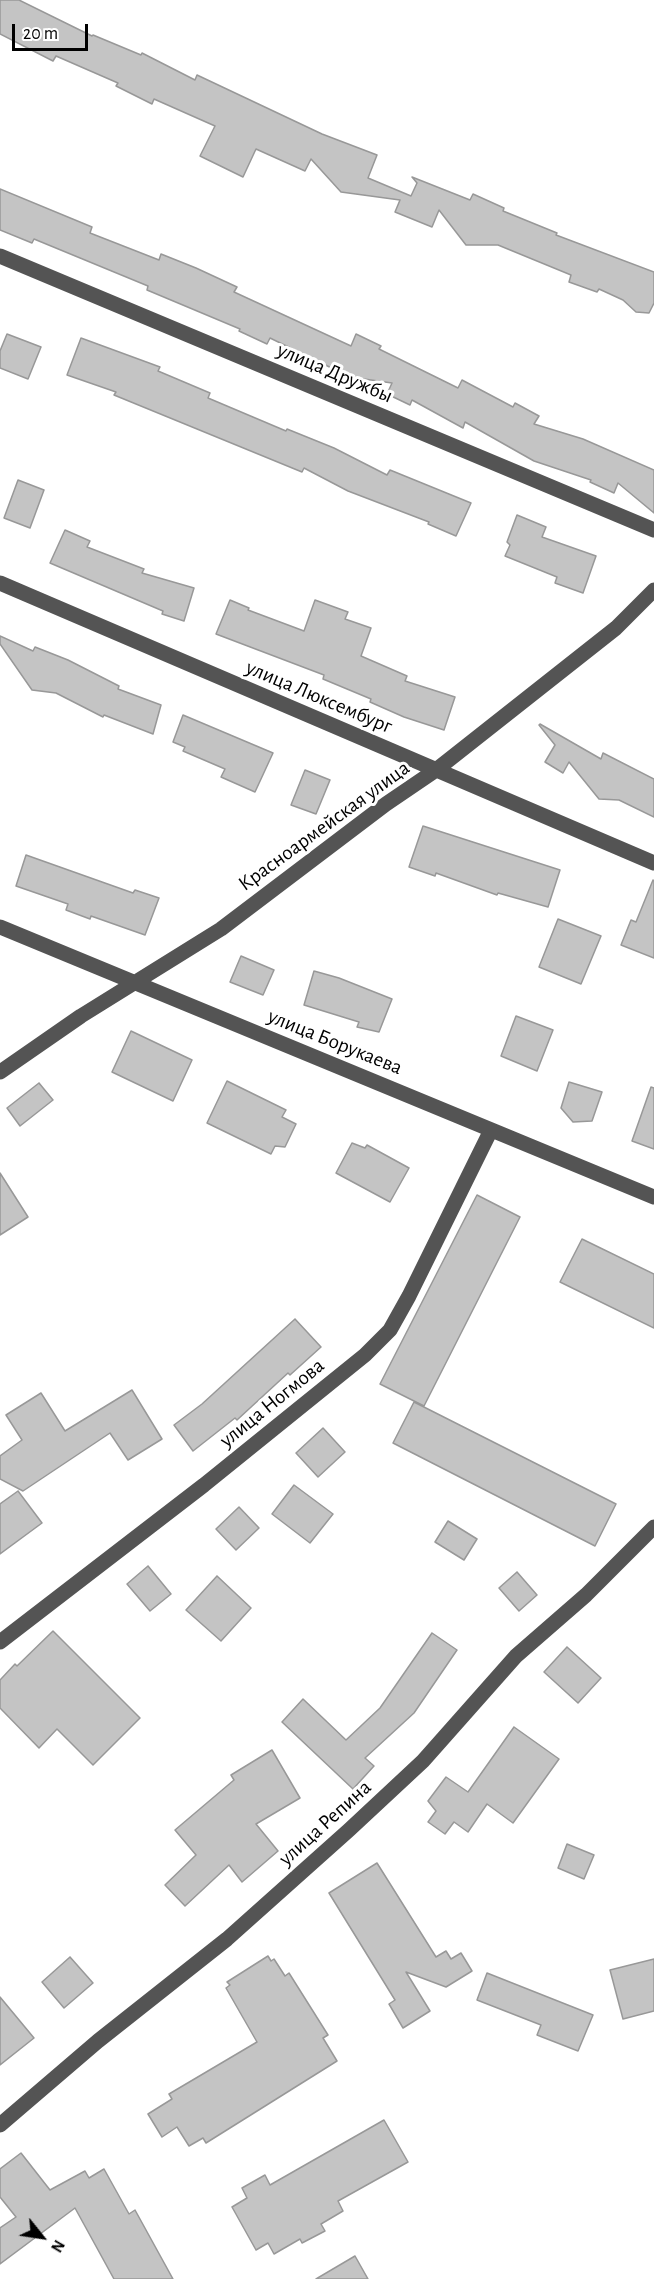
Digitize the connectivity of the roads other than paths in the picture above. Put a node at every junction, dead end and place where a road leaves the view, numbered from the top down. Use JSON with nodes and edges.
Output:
{"nodes":[{"id":1,"x":0,"y":255,"type":"edge"},
{"id":2,"x":654,"y":530,"type":"edge"},
{"id":3,"x":0,"y":583,"type":"edge"},
{"id":4,"x":654,"y":590,"type":"edge"},
{"id":5,"x":436,"y":771,"type":"junction"},
{"id":6,"x":654,"y":862,"type":"edge"},
{"id":7,"x":0,"y":927,"type":"edge"},
{"id":8,"x":135,"y":983,"type":"junction"},
{"id":9,"x":0,"y":1072,"type":"edge"},
{"id":10,"x":490,"y":1130,"type":"junction"},
{"id":11,"x":654,"y":1197,"type":"edge"},
{"id":12,"x":654,"y":1527,"type":"edge"},
{"id":13,"x":0,"y":1642,"type":"edge"},
{"id":14,"x":0,"y":2125,"type":"edge"}],
"edges":[{"from":1,"to":2,"type":"street","name":"улица Дружбы"},
{"from":3,"to":5,"type":"street","name":"улица Люксембург"},
{"from":4,"to":5,"type":"street","name":"Красноармейская улица"},
{"from":5,"to":6,"type":"street","name":"улица Люксембург"},
{"from":5,"to":8,"type":"street","name":"Красноармейская улица"},
{"from":7,"to":8,"type":"street","name":"улица Борукаева"},
{"from":8,"to":9,"type":"street","name":"Красноармейская улица"},
{"from":8,"to":10,"type":"street","name":"улица Борукаева"},
{"from":10,"to":11,"type":"street","name":"улица Борукаева"},
{"from":10,"to":13,"type":"street","name":"улица Ногмова"},
{"from":12,"to":14,"type":"street","name":"улица Репина"}]}
